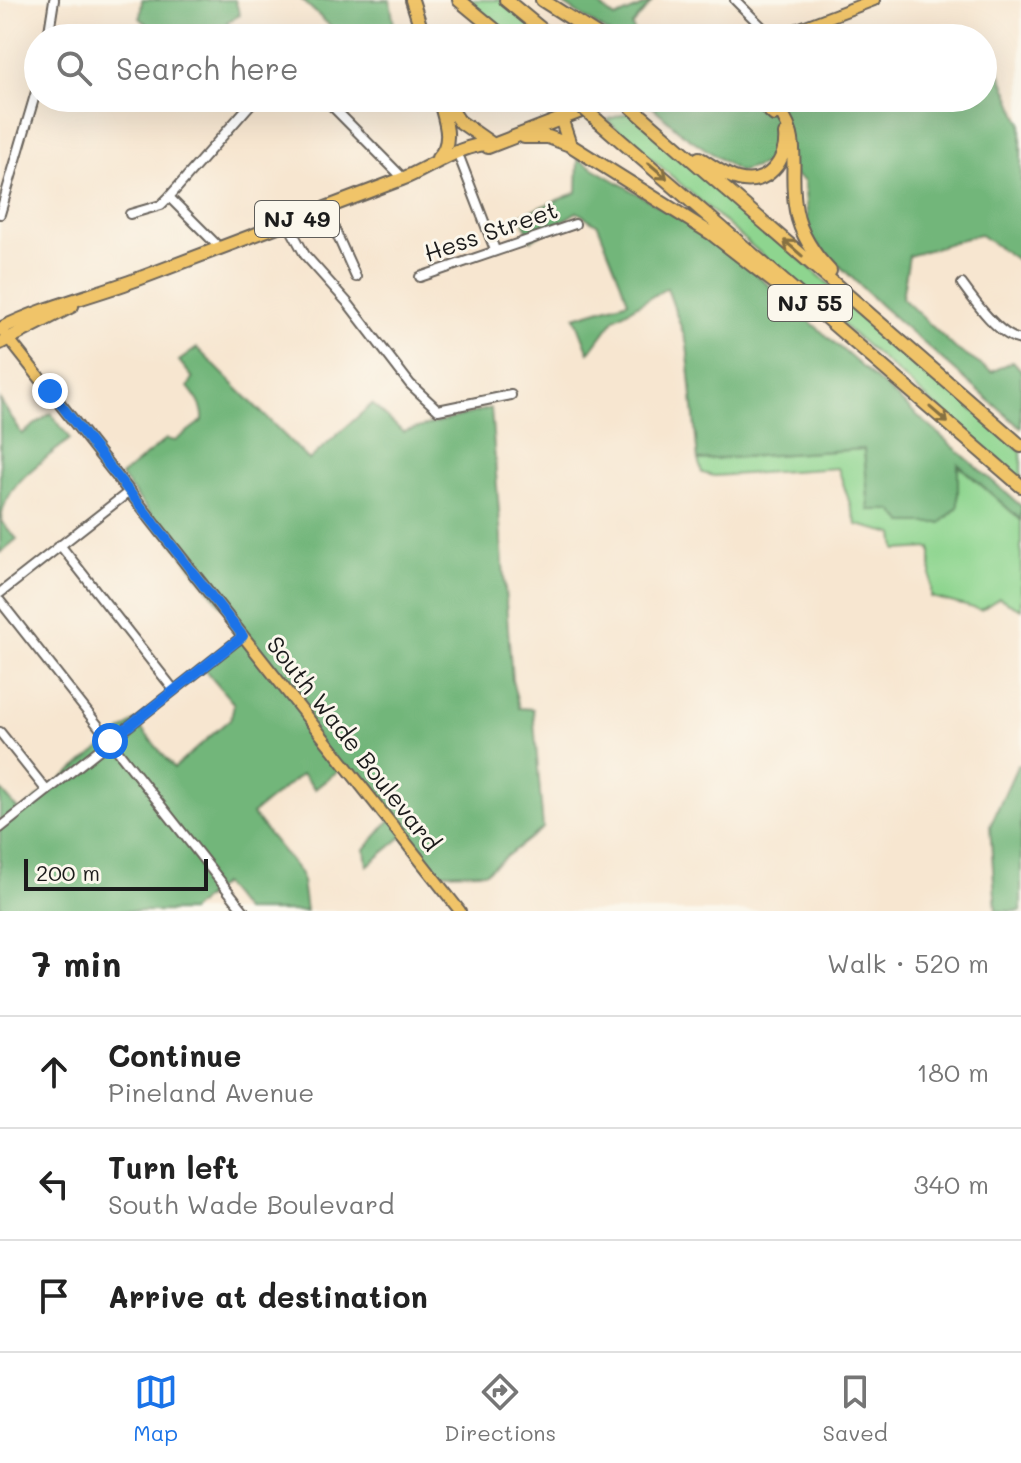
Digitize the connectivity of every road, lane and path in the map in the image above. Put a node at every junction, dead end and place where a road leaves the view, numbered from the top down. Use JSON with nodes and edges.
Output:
{"nodes":[{"id":1,"x":54,"y":0,"type":"edge"},
{"id":2,"x":412,"y":0,"type":"edge"},
{"id":3,"x":459,"y":0,"type":"edge"},
{"id":4,"x":506,"y":0,"type":"edge"},
{"id":5,"x":542,"y":0,"type":"edge"},
{"id":6,"x":735,"y":0,"type":"edge"},
{"id":7,"x":870,"y":1,"type":"edge"},
{"id":8,"x":50,"y":24,"type":"edge"},
{"id":9,"x":420,"y":24,"type":"edge"},
{"id":10,"x":488,"y":24,"type":"edge"},
{"id":11,"x":535,"y":24,"type":"edge"},
{"id":12,"x":580,"y":24,"type":"edge"},
{"id":13,"x":760,"y":24,"type":"edge"},
{"id":14,"x":812,"y":24,"type":"edge"},
{"id":15,"x":30,"y":112,"type":"edge"},
{"id":16,"x":244,"y":112,"type":"edge"},
{"id":17,"x":338,"y":112,"type":"edge"},
{"id":18,"x":444,"y":112,"type":"edge"},
{"id":19,"x":452,"y":112,"type":"edge"},
{"id":20,"x":577,"y":112,"type":"edge"},
{"id":21,"x":588,"y":112,"type":"edge"},
{"id":22,"x":637,"y":112,"type":"edge"},
{"id":23,"x":770,"y":112,"type":"edge"},
{"id":24,"x":781,"y":112,"type":"edge"},
{"id":25,"x":561,"y":118,"type":"junction"},
{"id":26,"x":656,"y":128,"type":"junction"},
{"id":27,"x":509,"y":138,"type":"junction"},
{"id":28,"x":492,"y":144,"type":"junction"},
{"id":29,"x":570,"y":145,"type":"junction"},
{"id":30,"x":460,"y":159,"type":"junction"},
{"id":31,"x":429,"y":167,"type":"junction"},
{"id":32,"x":403,"y":178,"type":"junction"},
{"id":33,"x":169,"y":197,"type":"junction"},
{"id":34,"x":325,"y":208,"type":"junction"},
{"id":35,"x":0,"y":214,"type":"edge"},
{"id":36,"x":130,"y":214,"type":"dead end"},
{"id":37,"x":287,"y":222,"type":"junction"},
{"id":38,"x":575,"y":224,"type":"dead end"},
{"id":39,"x":220,"y":248,"type":"junction"},
{"id":40,"x":495,"y":250,"type":"junction"},
{"id":41,"x":356,"y":277,"type":"dead end"},
{"id":42,"x":420,"y":277,"type":"dead end"},
{"id":43,"x":962,"y":284,"type":"dead end"},
{"id":44,"x":2,"y":333,"type":"edge"},
{"id":45,"x":1021,"y":340,"type":"edge"},
{"id":46,"x":921,"y":359,"type":"junction"},
{"id":47,"x":898,"y":379,"type":"junction"},
{"id":48,"x":511,"y":395,"type":"dead end"},
{"id":49,"x":1021,"y":446,"type":"edge"},
{"id":50,"x":1021,"y":486,"type":"edge"},
{"id":51,"x":130,"y":491,"type":"junction"},
{"id":52,"x":60,"y":545,"type":"junction"},
{"id":53,"x":0,"y":593,"type":"edge"},
{"id":54,"x":0,"y":601,"type":"edge"},
{"id":55,"x":243,"y":636,"type":"junction"},
{"id":56,"x":174,"y":690,"type":"junction"},
{"id":57,"x":0,"y":732,"type":"edge"},
{"id":58,"x":110,"y":741,"type":"junction"},
{"id":59,"x":47,"y":791,"type":"junction"},
{"id":60,"x":0,"y":828,"type":"edge"},
{"id":61,"x":244,"y":911,"type":"edge"},
{"id":62,"x":460,"y":911,"type":"edge"}],
"edges":[{"from":1,"to":8,"type":"street"},
{"from":2,"to":9,"type":"highway"},
{"from":3,"to":10,"type":"highway"},
{"from":4,"to":11,"type":"highway"},
{"from":5,"to":12,"type":"highway"},
{"from":6,"to":13,"type":"street"},
{"from":7,"to":14,"type":"main road"},
{"from":15,"to":35,"type":"street"},
{"from":16,"to":33,"type":"street"},
{"from":17,"to":32,"type":"street"},
{"from":18,"to":31,"type":"highway"},
{"from":19,"to":28,"type":"highway"},
{"from":20,"to":25,"type":"highway","number":"NJ 49"},
{"from":21,"to":47,"type":"highway","number":"NJ 55","one_way":true,"bridge":true},
{"from":22,"to":26,"type":"highway","number":"NJ 55"},
{"from":23,"to":26,"type":"highway"},
{"from":24,"to":46,"type":"highway"},
{"from":25,"to":27,"type":"highway","number":"NJ 49"},
{"from":25,"to":29,"type":"highway"},
{"from":46,"to":26,"type":"highway","number":"NJ 55","one_way":true},
{"from":27,"to":28,"type":"highway","number":"NJ 49"},
{"from":27,"to":29,"type":"highway"},
{"from":28,"to":30,"type":"highway","number":"NJ 49"},
{"from":28,"to":31,"type":"highway","number":"NJ 49"},
{"from":29,"to":47,"type":"highway"},
{"from":30,"to":31,"type":"highway","number":"NJ 49"},
{"from":30,"to":40,"type":"street"},
{"from":31,"to":32,"type":"highway","number":"NJ 49"},
{"from":32,"to":34,"type":"highway","number":"NJ 49"},
{"from":33,"to":36,"type":"street"},
{"from":33,"to":39,"type":"street"},
{"from":34,"to":37,"type":"highway","number":"NJ 49"},
{"from":34,"to":41,"type":"street"},
{"from":37,"to":39,"type":"highway","number":"NJ 49"},
{"from":37,"to":48,"type":"street"},
{"from":38,"to":40,"type":"street","name":"Hess Street"},
{"from":39,"to":44,"type":"highway","number":"NJ 49"},
{"from":40,"to":42,"type":"street","name":"Hess Street"},
{"from":43,"to":45,"type":"street"},
{"from":44,"to":51,"type":"main road","name":"South Wade Boulevard"},
{"from":46,"to":49,"type":"highway","number":"NJ 55"},
{"from":47,"to":50,"type":"highway","number":"NJ 55","one_way":true},
{"from":51,"to":52,"type":"street"},
{"from":51,"to":55,"type":"main road","name":"South Wade Boulevard"},
{"from":52,"to":53,"type":"street"},
{"from":52,"to":56,"type":"street"},
{"from":54,"to":58,"type":"street"},
{"from":55,"to":56,"type":"street"},
{"from":55,"to":62,"type":"main road","name":"South Wade Boulevard"},
{"from":56,"to":58,"type":"street"},
{"from":57,"to":59,"type":"street"},
{"from":58,"to":59,"type":"street"},
{"from":58,"to":61,"type":"street"},
{"from":59,"to":60,"type":"street"}]}
